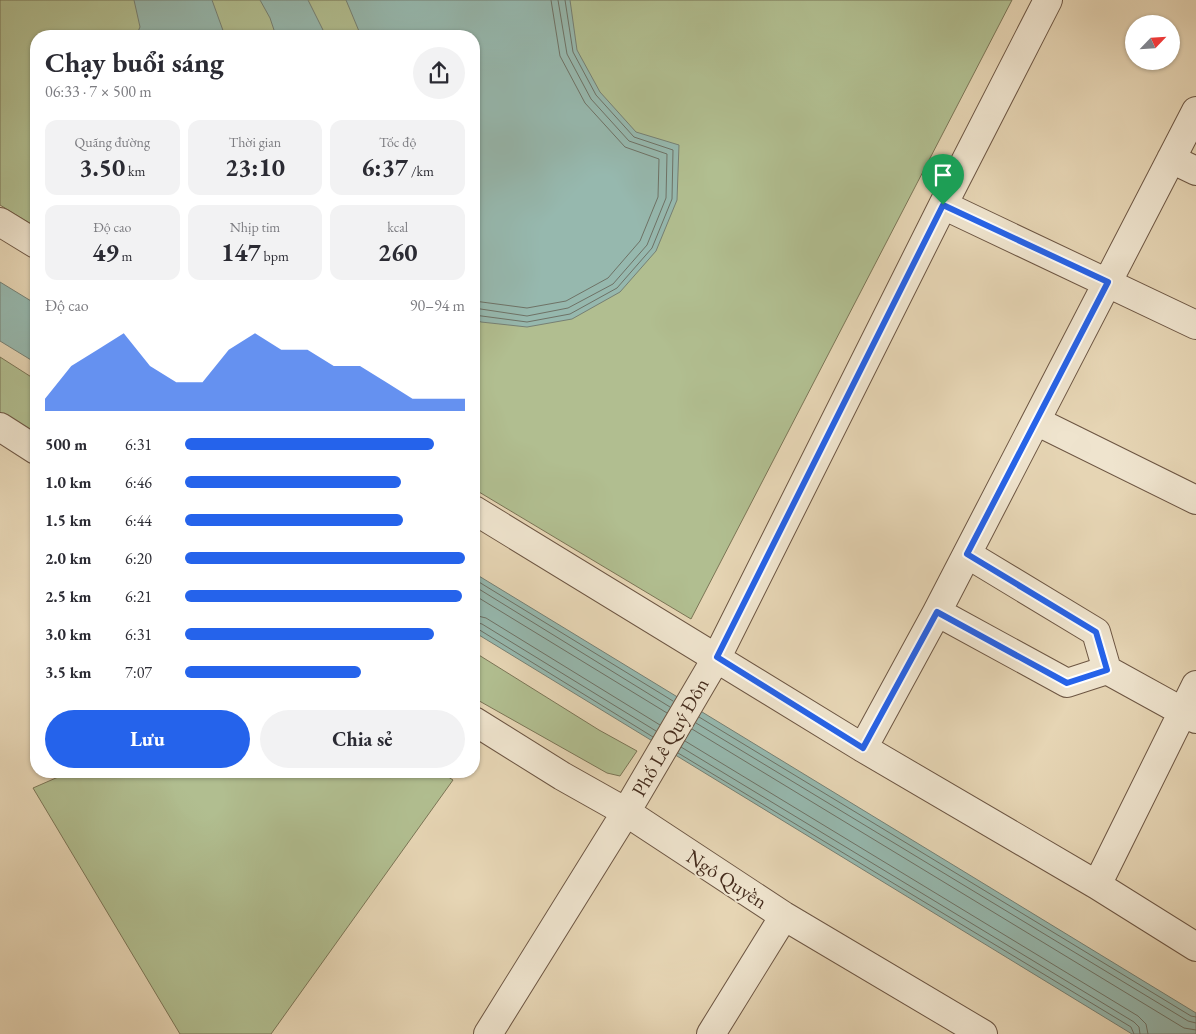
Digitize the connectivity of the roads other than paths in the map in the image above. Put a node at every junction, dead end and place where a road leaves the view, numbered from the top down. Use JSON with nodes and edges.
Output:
{"nodes":[{"id":1,"x":1048,"y":0,"type":"edge"},
{"id":2,"x":1196,"y":111,"type":"edge"},
{"id":3,"x":1172,"y":158,"type":"junction"},
{"id":4,"x":1196,"y":171,"type":"edge"},
{"id":5,"x":943,"y":205,"type":"junction"},
{"id":6,"x":0,"y":222,"type":"edge"},
{"id":7,"x":30,"y":240,"type":"edge"},
{"id":8,"x":1108,"y":282,"type":"junction"},
{"id":9,"x":1196,"y":325,"type":"edge"},
{"id":10,"x":1036,"y":421,"type":"junction"},
{"id":11,"x":0,"y":427,"type":"edge"},
{"id":12,"x":30,"y":446,"type":"edge"},
{"id":13,"x":1195,"y":496,"type":"edge"},
{"id":14,"x":480,"y":514,"type":"edge"},
{"id":15,"x":967,"y":554,"type":"junction"},
{"id":16,"x":937,"y":612,"type":"junction"},
{"id":17,"x":717,"y":657,"type":"junction"},
{"id":18,"x":1107,"y":670,"type":"junction"},
{"id":19,"x":1196,"y":685,"type":"edge"},
{"id":20,"x":1189,"y":715,"type":"edge"},
{"id":21,"x":480,"y":725,"type":"edge"},
{"id":22,"x":863,"y":748,"type":"junction"},
{"id":23,"x":626,"y":812,"type":"junction"},
{"id":24,"x":1097,"y":885,"type":"junction"},
{"id":25,"x":784,"y":916,"type":"junction"},
{"id":26,"x":1196,"y":947,"type":"edge"},
{"id":27,"x":488,"y":1034,"type":"edge"},
{"id":28,"x":711,"y":1034,"type":"edge"},
{"id":29,"x":983,"y":1034,"type":"edge"}],
"edges":[{"from":1,"to":5,"type":"street","name":"Phố Lê Quý Đôn"},
{"from":2,"to":3,"type":"street"},
{"from":3,"to":4,"type":"street"},
{"from":3,"to":8,"type":"street"},
{"from":5,"to":8,"type":"street"},
{"from":5,"to":17,"type":"street","name":"Phố Lê Quý Đôn"},
{"from":6,"to":7,"type":"street"},
{"from":8,"to":9,"type":"street"},
{"from":8,"to":10,"type":"street"},
{"from":10,"to":13,"type":"street"},
{"from":10,"to":15,"type":"street"},
{"from":11,"to":12,"type":"street"},
{"from":14,"to":17,"type":"street"},
{"from":15,"to":16,"type":"street"},
{"from":15,"to":18,"type":"street"},
{"from":16,"to":18,"type":"street"},
{"from":16,"to":22,"type":"street"},
{"from":17,"to":22,"type":"street"},
{"from":17,"to":23,"type":"street","name":"Phố Lê Quý Đôn"},
{"from":18,"to":20,"type":"street"},
{"from":19,"to":20,"type":"street"},
{"from":20,"to":24,"type":"street"},
{"from":21,"to":23,"type":"street","name":"Ngô Quyền"},
{"from":22,"to":24,"type":"street"},
{"from":23,"to":25,"type":"street","name":"Ngô Quyền"},
{"from":23,"to":27,"type":"street","name":"Phố Lê Quý Đôn"},
{"from":24,"to":26,"type":"street"},
{"from":25,"to":28,"type":"street"},
{"from":25,"to":29,"type":"street","name":"Ngô Quyền"}]}
